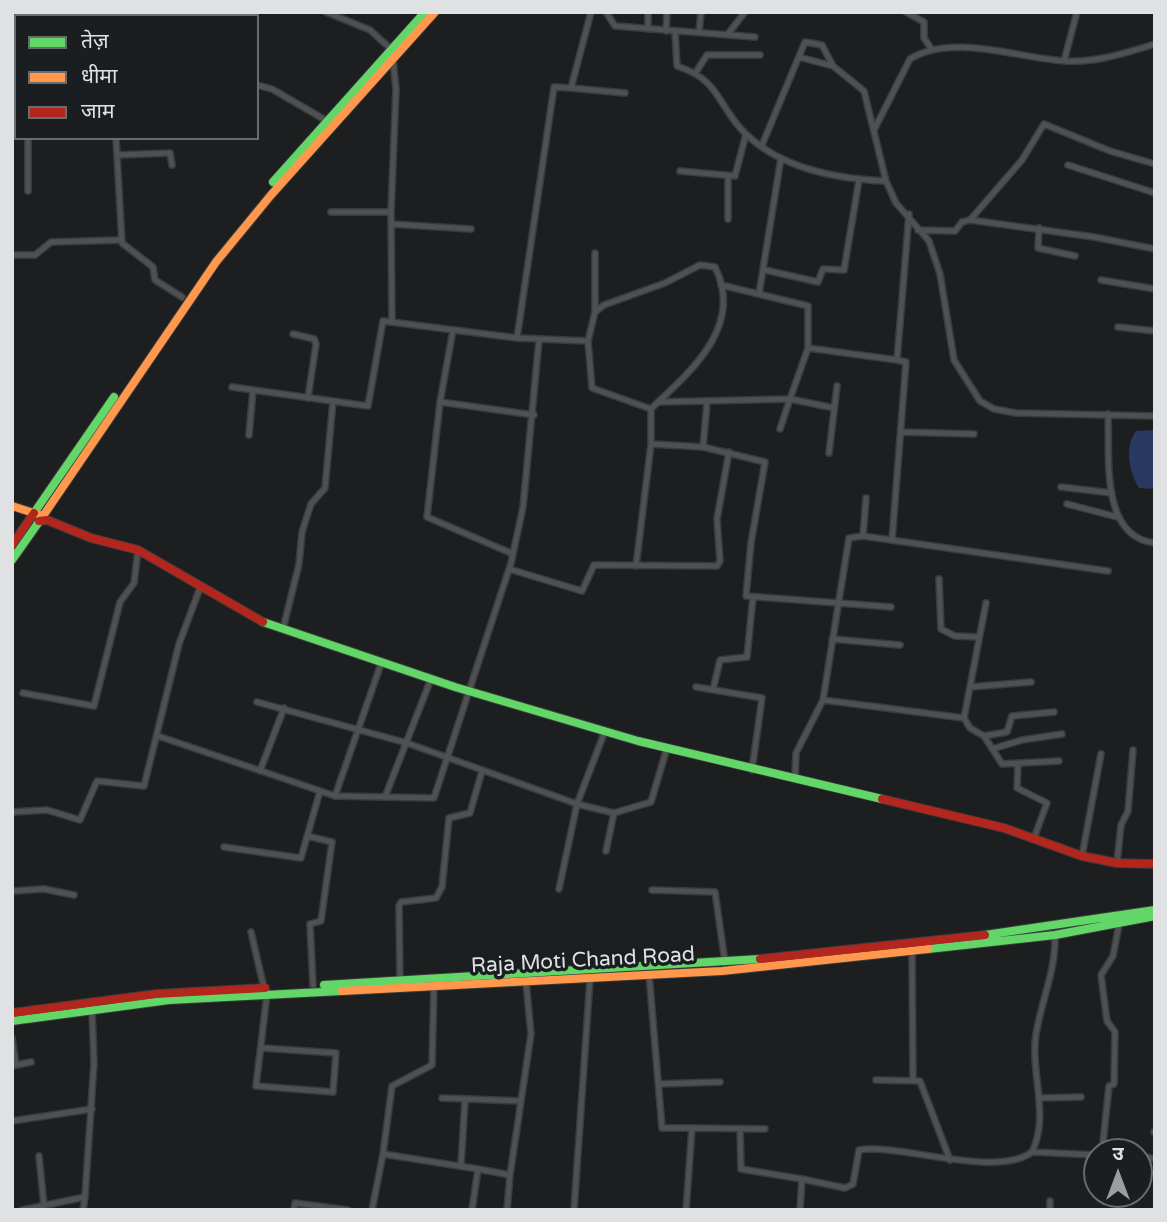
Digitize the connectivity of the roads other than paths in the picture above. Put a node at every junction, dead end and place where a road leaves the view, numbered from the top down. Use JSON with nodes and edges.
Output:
{"nodes":[{"id":1,"x":326,"y":12,"type":"edge"},
{"id":2,"x":425,"y":12,"type":"edge"},
{"id":3,"x":435,"y":12,"type":"edge"},
{"id":4,"x":591,"y":12,"type":"edge"},
{"id":5,"x":606,"y":12,"type":"edge"},
{"id":6,"x":614,"y":12,"type":"edge"},
{"id":7,"x":648,"y":12,"type":"edge"},
{"id":8,"x":667,"y":12,"type":"edge"},
{"id":9,"x":701,"y":12,"type":"edge"},
{"id":10,"x":745,"y":12,"type":"edge"},
{"id":11,"x":906,"y":12,"type":"edge"},
{"id":12,"x":1077,"y":12,"type":"edge"},
{"id":13,"x":612,"y":22,"type":"junction"},
{"id":14,"x":648,"y":29,"type":"junction"},
{"id":15,"x":675,"y":31,"type":"junction"},
{"id":16,"x":666,"y":32,"type":"junction"},
{"id":17,"x":699,"y":32,"type":"junction"},
{"id":18,"x":728,"y":34,"type":"junction"},
{"id":19,"x":755,"y":37,"type":"dead end"},
{"id":20,"x":1155,"y":44,"type":"edge"},
{"id":21,"x":392,"y":48,"type":"junction"},
{"id":22,"x":932,"y":50,"type":"junction"},
{"id":23,"x":760,"y":55,"type":"dead end"},
{"id":24,"x":799,"y":57,"type":"junction"},
{"id":25,"x":393,"y":58,"type":"junction"},
{"id":26,"x":1064,"y":61,"type":"junction"},
{"id":27,"x":834,"y":66,"type":"junction"},
{"id":28,"x":696,"y":72,"type":"junction"},
{"id":29,"x":259,"y":86,"type":"edge"},
{"id":30,"x":571,"y":88,"type":"junction"},
{"id":31,"x":625,"y":93,"type":"dead end"},
{"id":32,"x":327,"y":121,"type":"junction"},
{"id":33,"x":875,"y":128,"type":"junction"},
{"id":34,"x":746,"y":134,"type":"junction"},
{"id":35,"x":28,"y":140,"type":"edge"},
{"id":36,"x":116,"y":140,"type":"edge"},
{"id":37,"x":762,"y":145,"type":"junction"},
{"id":38,"x":117,"y":155,"type":"junction"},
{"id":39,"x":781,"y":158,"type":"junction"},
{"id":40,"x":1155,"y":164,"type":"edge"},
{"id":41,"x":172,"y":165,"type":"dead end"},
{"id":42,"x":1068,"y":165,"type":"dead end"},
{"id":43,"x":680,"y":171,"type":"dead end"},
{"id":44,"x":728,"y":177,"type":"junction"},
{"id":45,"x":859,"y":180,"type":"junction"},
{"id":46,"x":887,"y":181,"type":"junction"},
{"id":47,"x":28,"y":191,"type":"dead end"},
{"id":48,"x":1155,"y":193,"type":"edge"},
{"id":49,"x":331,"y":212,"type":"dead end"},
{"id":50,"x":391,"y":212,"type":"junction"},
{"id":51,"x":909,"y":214,"type":"junction"},
{"id":52,"x":728,"y":219,"type":"dead end"},
{"id":53,"x":970,"y":220,"type":"junction"},
{"id":54,"x":391,"y":224,"type":"junction"},
{"id":55,"x":1039,"y":228,"type":"junction"},
{"id":56,"x":471,"y":229,"type":"dead end"},
{"id":57,"x":918,"y":230,"type":"junction"},
{"id":58,"x":121,"y":240,"type":"junction"},
{"id":59,"x":1155,"y":249,"type":"edge"},
{"id":60,"x":595,"y":253,"type":"dead end"},
{"id":61,"x":12,"y":255,"type":"edge"},
{"id":62,"x":1075,"y":256,"type":"dead end"},
{"id":63,"x":765,"y":270,"type":"junction"},
{"id":64,"x":1101,"y":280,"type":"dead end"},
{"id":65,"x":722,"y":285,"type":"junction"},
{"id":66,"x":1155,"y":289,"type":"edge"},
{"id":67,"x":759,"y":294,"type":"junction"},
{"id":68,"x":182,"y":297,"type":"junction"},
{"id":69,"x":595,"y":312,"type":"junction"},
{"id":70,"x":392,"y":322,"type":"junction"},
{"id":71,"x":1118,"y":327,"type":"dead end"},
{"id":72,"x":453,"y":330,"type":"junction"},
{"id":73,"x":1155,"y":331,"type":"edge"},
{"id":74,"x":293,"y":334,"type":"dead end"},
{"id":75,"x":517,"y":338,"type":"junction"},
{"id":76,"x":539,"y":340,"type":"junction"},
{"id":77,"x":588,"y":341,"type":"junction"},
{"id":78,"x":808,"y":348,"type":"junction"},
{"id":79,"x":897,"y":360,"type":"junction"},
{"id":80,"x":837,"y":386,"type":"dead end"},
{"id":81,"x":232,"y":387,"type":"dead end"},
{"id":82,"x":253,"y":390,"type":"junction"},
{"id":83,"x":308,"y":398,"type":"junction"},
{"id":84,"x":790,"y":399,"type":"junction"},
{"id":85,"x":333,"y":401,"type":"junction"},
{"id":86,"x":440,"y":402,"type":"junction"},
{"id":87,"x":658,"y":402,"type":"junction"},
{"id":88,"x":707,"y":403,"type":"junction"},
{"id":89,"x":834,"y":408,"type":"junction"},
{"id":90,"x":652,"y":409,"type":"junction"},
{"id":91,"x":1108,"y":414,"type":"junction"},
{"id":92,"x":534,"y":415,"type":"junction"},
{"id":93,"x":1155,"y":416,"type":"edge"},
{"id":94,"x":780,"y":429,"type":"dead end"},
{"id":95,"x":901,"y":432,"type":"junction"},
{"id":96,"x":248,"y":435,"type":"dead end"},
{"id":97,"x":974,"y":435,"type":"dead end"},
{"id":98,"x":651,"y":444,"type":"junction"},
{"id":99,"x":703,"y":447,"type":"junction"},
{"id":100,"x":729,"y":452,"type":"junction"},
{"id":101,"x":829,"y":453,"type":"dead end"},
{"id":102,"x":1061,"y":487,"type":"dead end"},
{"id":103,"x":1112,"y":494,"type":"junction"},
{"id":104,"x":866,"y":498,"type":"dead end"},
{"id":105,"x":1068,"y":504,"type":"dead end"},
{"id":106,"x":12,"y":506,"type":"edge"},
{"id":107,"x":12,"y":514,"type":"edge"},
{"id":108,"x":39,"y":517,"type":"junction"},
{"id":109,"x":1117,"y":517,"type":"junction"},
{"id":110,"x":863,"y":536,"type":"junction"},
{"id":111,"x":892,"y":540,"type":"junction"},
{"id":112,"x":1155,"y":543,"type":"edge"},
{"id":113,"x":12,"y":544,"type":"edge"},
{"id":114,"x":138,"y":550,"type":"junction"},
{"id":115,"x":513,"y":554,"type":"junction"},
{"id":116,"x":12,"y":560,"type":"edge"},
{"id":117,"x":636,"y":566,"type":"junction"},
{"id":118,"x":509,"y":569,"type":"junction"},
{"id":119,"x":1108,"y":570,"type":"dead end"},
{"id":120,"x":939,"y":579,"type":"dead end"},
{"id":121,"x":200,"y":588,"type":"junction"},
{"id":122,"x":752,"y":597,"type":"junction"},
{"id":123,"x":836,"y":603,"type":"junction"},
{"id":124,"x":986,"y":603,"type":"dead end"},
{"id":125,"x":891,"y":607,"type":"dead end"},
{"id":126,"x":283,"y":629,"type":"junction"},
{"id":127,"x":979,"y":637,"type":"junction"},
{"id":128,"x":832,"y":639,"type":"junction"},
{"id":129,"x":900,"y":645,"type":"dead end"},
{"id":130,"x":382,"y":661,"type":"junction"},
{"id":131,"x":431,"y":679,"type":"junction"},
{"id":132,"x":1031,"y":682,"type":"dead end"},
{"id":133,"x":696,"y":687,"type":"dead end"},
{"id":134,"x":970,"y":687,"type":"junction"},
{"id":135,"x":713,"y":690,"type":"junction"},
{"id":136,"x":469,"y":691,"type":"junction"},
{"id":137,"x":23,"y":693,"type":"dead end"},
{"id":138,"x":823,"y":700,"type":"junction"},
{"id":139,"x":257,"y":702,"type":"dead end"},
{"id":140,"x":284,"y":708,"type":"junction"},
{"id":141,"x":1054,"y":712,"type":"dead end"},
{"id":142,"x":964,"y":718,"type":"junction"},
{"id":143,"x":359,"y":728,"type":"junction"},
{"id":144,"x":605,"y":732,"type":"junction"},
{"id":145,"x":1062,"y":734,"type":"dead end"},
{"id":146,"x":158,"y":736,"type":"junction"},
{"id":147,"x":984,"y":736,"type":"junction"},
{"id":148,"x":407,"y":743,"type":"junction"},
{"id":149,"x":667,"y":748,"type":"junction"},
{"id":150,"x":992,"y":749,"type":"junction"},
{"id":151,"x":1133,"y":750,"type":"dead end"},
{"id":152,"x":1101,"y":754,"type":"dead end"},
{"id":153,"x":447,"y":759,"type":"junction"},
{"id":154,"x":1059,"y":761,"type":"dead end"},
{"id":155,"x":1018,"y":764,"type":"junction"},
{"id":156,"x":752,"y":770,"type":"junction"},
{"id":157,"x":260,"y":771,"type":"junction"},
{"id":158,"x":482,"y":771,"type":"junction"},
{"id":159,"x":795,"y":780,"type":"junction"},
{"id":160,"x":320,"y":791,"type":"junction"},
{"id":161,"x":335,"y":796,"type":"junction"},
{"id":162,"x":385,"y":797,"type":"junction"},
{"id":163,"x":577,"y":804,"type":"junction"},
{"id":164,"x":12,"y":811,"type":"edge"},
{"id":165,"x":614,"y":813,"type":"junction"},
{"id":166,"x":307,"y":836,"type":"junction"},
{"id":167,"x":1034,"y":838,"type":"junction"},
{"id":168,"x":224,"y":847,"type":"dead end"},
{"id":169,"x":606,"y":851,"type":"dead end"},
{"id":170,"x":1082,"y":856,"type":"junction"},
{"id":171,"x":1117,"y":863,"type":"junction"},
{"id":172,"x":1155,"y":864,"type":"edge"},
{"id":173,"x":559,"y":889,"type":"dead end"},
{"id":174,"x":652,"y":890,"type":"dead end"},
{"id":175,"x":12,"y":891,"type":"edge"},
{"id":176,"x":74,"y":895,"type":"dead end"},
{"id":177,"x":1155,"y":910,"type":"edge"},
{"id":178,"x":1155,"y":916,"type":"edge"},
{"id":179,"x":1119,"y":925,"type":"junction"},
{"id":180,"x":251,"y":932,"type":"dead end"},
{"id":181,"x":1055,"y":934,"type":"junction"},
{"id":182,"x":912,"y":952,"type":"junction"},
{"id":183,"x":725,"y":962,"type":"junction"},
{"id":184,"x":649,"y":971,"type":"junction"},
{"id":185,"x":590,"y":979,"type":"junction"},
{"id":186,"x":400,"y":980,"type":"junction"},
{"id":187,"x":526,"y":982,"type":"junction"},
{"id":188,"x":313,"y":985,"type":"junction"},
{"id":189,"x":434,"y":986,"type":"junction"},
{"id":190,"x":266,"y":991,"type":"junction"},
{"id":191,"x":92,"y":1004,"type":"junction"},
{"id":192,"x":12,"y":1013,"type":"edge"},
{"id":193,"x":12,"y":1021,"type":"edge"},
{"id":194,"x":12,"y":1038,"type":"edge"},
{"id":195,"x":262,"y":1048,"type":"junction"},
{"id":196,"x":31,"y":1062,"type":"dead end"},
{"id":197,"x":14,"y":1065,"type":"edge"},
{"id":198,"x":914,"y":1079,"type":"junction"},
{"id":199,"x":876,"y":1080,"type":"dead end"},
{"id":200,"x":720,"y":1082,"type":"dead end"},
{"id":201,"x":658,"y":1084,"type":"junction"},
{"id":202,"x":1081,"y":1097,"type":"dead end"},
{"id":203,"x":442,"y":1098,"type":"dead end"},
{"id":204,"x":1039,"y":1098,"type":"junction"},
{"id":205,"x":464,"y":1100,"type":"junction"},
{"id":206,"x":521,"y":1101,"type":"junction"},
{"id":207,"x":92,"y":1109,"type":"junction"},
{"id":208,"x":12,"y":1121,"type":"edge"},
{"id":209,"x":692,"y":1128,"type":"junction"},
{"id":210,"x":740,"y":1129,"type":"junction"},
{"id":211,"x":765,"y":1129,"type":"dead end"},
{"id":212,"x":1102,"y":1138,"type":"edge"},
{"id":213,"x":1032,"y":1152,"type":"junction"},
{"id":214,"x":1083,"y":1152,"type":"edge"},
{"id":215,"x":383,"y":1154,"type":"junction"},
{"id":216,"x":39,"y":1156,"type":"dead end"},
{"id":217,"x":950,"y":1160,"type":"junction"},
{"id":218,"x":461,"y":1165,"type":"junction"},
{"id":219,"x":478,"y":1169,"type":"junction"},
{"id":220,"x":510,"y":1175,"type":"junction"},
{"id":221,"x":802,"y":1179,"type":"junction"},
{"id":222,"x":85,"y":1197,"type":"junction"},
{"id":223,"x":1050,"y":1201,"type":"dead end"},
{"id":224,"x":44,"y":1206,"type":"junction"},
{"id":225,"x":335,"y":1209,"type":"edge"},
{"id":226,"x":22,"y":1210,"type":"edge"},
{"id":227,"x":83,"y":1210,"type":"edge"},
{"id":228,"x":294,"y":1210,"type":"edge"},
{"id":229,"x":348,"y":1210,"type":"edge"},
{"id":230,"x":372,"y":1210,"type":"edge"},
{"id":231,"x":472,"y":1210,"type":"edge"},
{"id":232,"x":507,"y":1210,"type":"edge"},
{"id":233,"x":574,"y":1210,"type":"edge"},
{"id":234,"x":686,"y":1210,"type":"edge"},
{"id":235,"x":800,"y":1210,"type":"edge"},
{"id":236,"x":1051,"y":1210,"type":"edge"}],
"edges":[{"from":1,"to":21,"type":"street"},
{"from":2,"to":21,"type":"main road"},
{"from":3,"to":25,"type":"main road"},
{"from":4,"to":30,"type":"street"},
{"from":5,"to":13,"type":"street"},
{"from":6,"to":13,"type":"street"},
{"from":7,"to":14,"type":"street"},
{"from":8,"to":16,"type":"street"},
{"from":9,"to":17,"type":"street"},
{"from":10,"to":18,"type":"street"},
{"from":11,"to":22,"type":"street"},
{"from":12,"to":26,"type":"street"},
{"from":13,"to":14,"type":"street"},
{"from":14,"to":16,"type":"street"},
{"from":15,"to":16,"type":"street"},
{"from":15,"to":17,"type":"street"},
{"from":15,"to":28,"type":"street"},
{"from":17,"to":18,"type":"street"},
{"from":18,"to":19,"type":"street"},
{"from":20,"to":26,"type":"street"},
{"from":21,"to":25,"type":"street"},
{"from":21,"to":32,"type":"main road"},
{"from":22,"to":26,"type":"street"},
{"from":22,"to":33,"type":"street"},
{"from":23,"to":28,"type":"street"},
{"from":24,"to":27,"type":"street"},
{"from":24,"to":27,"type":"street"},
{"from":24,"to":37,"type":"street"},
{"from":25,"to":50,"type":"street"},
{"from":25,"to":108,"type":"main road"},
{"from":27,"to":33,"type":"street"},
{"from":28,"to":34,"type":"street"},
{"from":29,"to":32,"type":"street"},
{"from":30,"to":31,"type":"street"},
{"from":30,"to":75,"type":"street"},
{"from":32,"to":68,"type":"main road"},
{"from":33,"to":46,"type":"street"},
{"from":34,"to":37,"type":"street"},
{"from":34,"to":44,"type":"street"},
{"from":35,"to":47,"type":"street"},
{"from":36,"to":38,"type":"street"},
{"from":37,"to":39,"type":"street"},
{"from":38,"to":41,"type":"street"},
{"from":38,"to":58,"type":"street"},
{"from":39,"to":45,"type":"street"},
{"from":39,"to":63,"type":"street"},
{"from":40,"to":53,"type":"street"},
{"from":42,"to":48,"type":"street"},
{"from":43,"to":44,"type":"street"},
{"from":44,"to":52,"type":"street"},
{"from":45,"to":46,"type":"street"},
{"from":45,"to":63,"type":"street"},
{"from":46,"to":51,"type":"street"},
{"from":49,"to":50,"type":"street"},
{"from":50,"to":54,"type":"street"},
{"from":51,"to":57,"type":"street"},
{"from":51,"to":79,"type":"street"},
{"from":53,"to":55,"type":"street"},
{"from":53,"to":57,"type":"street"},
{"from":54,"to":56,"type":"street"},
{"from":54,"to":70,"type":"street"},
{"from":55,"to":59,"type":"street"},
{"from":55,"to":62,"type":"street"},
{"from":57,"to":91,"type":"street"},
{"from":58,"to":61,"type":"street"},
{"from":58,"to":68,"type":"street"},
{"from":60,"to":69,"type":"street"},
{"from":63,"to":67,"type":"street"},
{"from":64,"to":66,"type":"street"},
{"from":65,"to":67,"type":"street"},
{"from":65,"to":69,"type":"street"},
{"from":65,"to":87,"type":"street"},
{"from":67,"to":78,"type":"street"},
{"from":68,"to":108,"type":"main road"},
{"from":69,"to":77,"type":"street"},
{"from":70,"to":72,"type":"street"},
{"from":70,"to":85,"type":"street"},
{"from":71,"to":73,"type":"street"},
{"from":72,"to":75,"type":"street"},
{"from":72,"to":86,"type":"street"},
{"from":74,"to":83,"type":"street"},
{"from":75,"to":76,"type":"street"},
{"from":76,"to":77,"type":"street"},
{"from":76,"to":92,"type":"street"},
{"from":77,"to":90,"type":"street"},
{"from":78,"to":79,"type":"street"},
{"from":78,"to":84,"type":"street"},
{"from":79,"to":95,"type":"street"},
{"from":80,"to":89,"type":"street"},
{"from":81,"to":82,"type":"street"},
{"from":82,"to":83,"type":"street"},
{"from":82,"to":96,"type":"street"},
{"from":83,"to":85,"type":"street"},
{"from":84,"to":88,"type":"street"},
{"from":84,"to":89,"type":"street"},
{"from":84,"to":94,"type":"street"},
{"from":85,"to":126,"type":"street"},
{"from":86,"to":92,"type":"street"},
{"from":86,"to":115,"type":"street"},
{"from":87,"to":88,"type":"street"},
{"from":87,"to":90,"type":"street"},
{"from":88,"to":99,"type":"street"},
{"from":89,"to":101,"type":"street"},
{"from":90,"to":98,"type":"street"},
{"from":91,"to":93,"type":"street"},
{"from":91,"to":103,"type":"street"},
{"from":92,"to":115,"type":"street"},
{"from":95,"to":97,"type":"street"},
{"from":95,"to":111,"type":"street"},
{"from":98,"to":99,"type":"street"},
{"from":98,"to":117,"type":"street"},
{"from":99,"to":100,"type":"street"},
{"from":100,"to":117,"type":"street"},
{"from":100,"to":122,"type":"street"},
{"from":102,"to":103,"type":"street"},
{"from":103,"to":109,"type":"street"},
{"from":104,"to":110,"type":"street"},
{"from":105,"to":109,"type":"street"},
{"from":106,"to":108,"type":"main road"},
{"from":107,"to":108,"type":"main road"},
{"from":108,"to":113,"type":"main road"},
{"from":108,"to":114,"type":"main road"},
{"from":108,"to":116,"type":"main road"},
{"from":109,"to":112,"type":"street"},
{"from":110,"to":111,"type":"street"},
{"from":110,"to":123,"type":"street"},
{"from":111,"to":119,"type":"street"},
{"from":114,"to":121,"type":"main road"},
{"from":114,"to":137,"type":"street"},
{"from":115,"to":118,"type":"street"},
{"from":117,"to":118,"type":"street"},
{"from":118,"to":136,"type":"street"},
{"from":120,"to":127,"type":"street"},
{"from":121,"to":126,"type":"main road"},
{"from":121,"to":146,"type":"street"},
{"from":122,"to":123,"type":"street"},
{"from":122,"to":135,"type":"street"},
{"from":123,"to":125,"type":"street"},
{"from":123,"to":128,"type":"street"},
{"from":124,"to":127,"type":"street"},
{"from":126,"to":130,"type":"main road"},
{"from":127,"to":134,"type":"street"},
{"from":128,"to":129,"type":"street"},
{"from":128,"to":138,"type":"street"},
{"from":130,"to":131,"type":"main road"},
{"from":130,"to":143,"type":"street"},
{"from":131,"to":136,"type":"main road"},
{"from":131,"to":148,"type":"street"},
{"from":132,"to":134,"type":"street"},
{"from":133,"to":135,"type":"street"},
{"from":134,"to":142,"type":"street"},
{"from":135,"to":156,"type":"street"},
{"from":136,"to":144,"type":"main road"},
{"from":136,"to":153,"type":"street"},
{"from":138,"to":142,"type":"street"},
{"from":138,"to":159,"type":"street"},
{"from":139,"to":140,"type":"street"},
{"from":140,"to":143,"type":"street"},
{"from":140,"to":157,"type":"street"},
{"from":141,"to":147,"type":"street"},
{"from":142,"to":147,"type":"street"},
{"from":143,"to":148,"type":"street"},
{"from":143,"to":161,"type":"street"},
{"from":144,"to":149,"type":"main road"},
{"from":144,"to":163,"type":"street"},
{"from":145,"to":150,"type":"street"},
{"from":146,"to":157,"type":"street"},
{"from":146,"to":164,"type":"street"},
{"from":147,"to":150,"type":"street"},
{"from":148,"to":153,"type":"street"},
{"from":148,"to":162,"type":"street"},
{"from":149,"to":156,"type":"main road"},
{"from":149,"to":165,"type":"street"},
{"from":150,"to":155,"type":"street"},
{"from":151,"to":171,"type":"street"},
{"from":152,"to":170,"type":"street"},
{"from":153,"to":158,"type":"street"},
{"from":153,"to":162,"type":"street"},
{"from":154,"to":155,"type":"street"},
{"from":155,"to":167,"type":"street"},
{"from":156,"to":159,"type":"main road"},
{"from":157,"to":160,"type":"street"},
{"from":158,"to":163,"type":"street"},
{"from":158,"to":186,"type":"street"},
{"from":159,"to":167,"type":"main road"},
{"from":160,"to":161,"type":"street"},
{"from":160,"to":166,"type":"street"},
{"from":161,"to":162,"type":"street"},
{"from":163,"to":165,"type":"street"},
{"from":163,"to":173,"type":"street"},
{"from":165,"to":169,"type":"street"},
{"from":166,"to":168,"type":"street"},
{"from":166,"to":188,"type":"street"},
{"from":167,"to":170,"type":"main road"},
{"from":170,"to":171,"type":"main road"},
{"from":171,"to":172,"type":"main road"},
{"from":174,"to":183,"type":"street"},
{"from":175,"to":176,"type":"street"},
{"from":177,"to":183,"type":"main road"},
{"from":178,"to":179,"type":"main road","name":"Raja Moti Chand Road"},
{"from":179,"to":181,"type":"main road","name":"Raja Moti Chand Road"},
{"from":179,"to":212,"type":"street"},
{"from":180,"to":190,"type":"street"},
{"from":181,"to":182,"type":"main road","name":"Raja Moti Chand Road"},
{"from":181,"to":204,"type":"street"},
{"from":182,"to":184,"type":"main road","name":"Raja Moti Chand Road"},
{"from":182,"to":198,"type":"street"},
{"from":183,"to":184,"type":"main road"},
{"from":184,"to":185,"type":"main road","name":"Raja Moti Chand Road"},
{"from":184,"to":186,"type":"main road"},
{"from":184,"to":201,"type":"street"},
{"from":185,"to":187,"type":"main road","name":"Raja Moti Chand Road"},
{"from":185,"to":233,"type":"street"},
{"from":186,"to":188,"type":"main road"},
{"from":187,"to":189,"type":"main road","name":"Raja Moti Chand Road"},
{"from":187,"to":206,"type":"street"},
{"from":188,"to":190,"type":"main road"},
{"from":189,"to":190,"type":"main road","name":"Raja Moti Chand Road"},
{"from":189,"to":215,"type":"street"},
{"from":190,"to":191,"type":"main road","name":"Raja Moti Chand Road"},
{"from":190,"to":195,"type":"street"},
{"from":191,"to":192,"type":"main road"},
{"from":191,"to":193,"type":"main road","name":"Raja Moti Chand Road"},
{"from":191,"to":207,"type":"street"},
{"from":194,"to":197,"type":"street"},
{"from":195,"to":195,"type":"street"},
{"from":196,"to":197,"type":"street"},
{"from":198,"to":199,"type":"street"},
{"from":198,"to":217,"type":"street"},
{"from":200,"to":201,"type":"street"},
{"from":201,"to":209,"type":"street"},
{"from":202,"to":204,"type":"street"},
{"from":203,"to":205,"type":"street"},
{"from":204,"to":213,"type":"street"},
{"from":205,"to":206,"type":"street"},
{"from":205,"to":218,"type":"street"},
{"from":206,"to":220,"type":"street"},
{"from":207,"to":208,"type":"street"},
{"from":207,"to":222,"type":"street"},
{"from":209,"to":210,"type":"street"},
{"from":209,"to":234,"type":"street"},
{"from":210,"to":211,"type":"street"},
{"from":210,"to":221,"type":"street"},
{"from":213,"to":214,"type":"street"},
{"from":213,"to":217,"type":"street"},
{"from":215,"to":218,"type":"street"},
{"from":215,"to":230,"type":"street"},
{"from":216,"to":224,"type":"street"},
{"from":217,"to":221,"type":"street"},
{"from":218,"to":219,"type":"street"},
{"from":219,"to":220,"type":"street"},
{"from":219,"to":231,"type":"street"},
{"from":220,"to":232,"type":"street"},
{"from":221,"to":235,"type":"street"},
{"from":222,"to":224,"type":"street"},
{"from":222,"to":227,"type":"street"},
{"from":223,"to":236,"type":"street"},
{"from":224,"to":226,"type":"street"},
{"from":225,"to":228,"type":"street"},
{"from":225,"to":229,"type":"street"}]}
